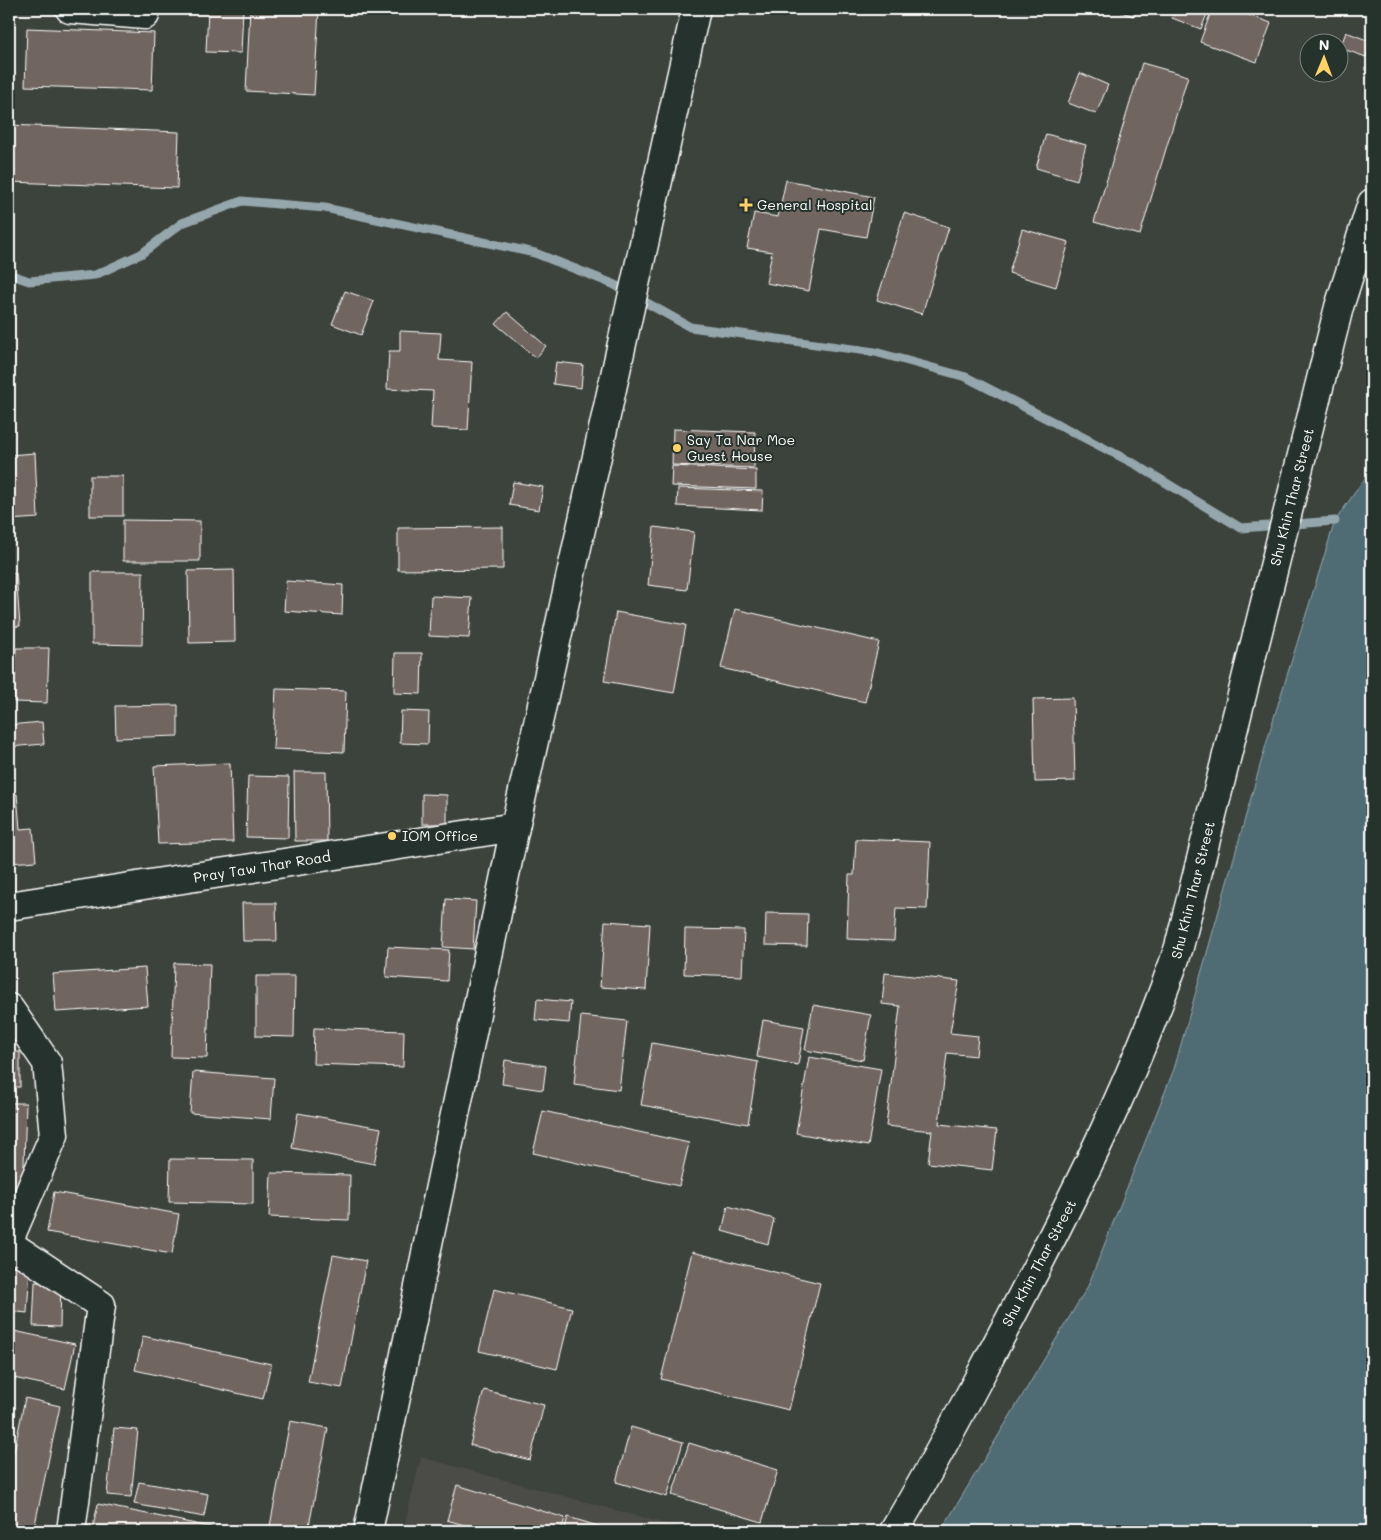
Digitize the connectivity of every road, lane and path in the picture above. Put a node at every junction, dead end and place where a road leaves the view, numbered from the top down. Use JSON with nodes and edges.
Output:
{"nodes":[{"id":1,"x":70,"y":9,"type":"edge"},
{"id":2,"x":696,"y":9,"type":"edge"},
{"id":3,"x":145,"y":15,"type":"dead end"},
{"id":4,"x":1372,"y":203,"type":"edge"},
{"id":5,"x":515,"y":827,"type":"junction"},
{"id":6,"x":9,"y":906,"type":"edge"},
{"id":7,"x":9,"y":1008,"type":"edge"},
{"id":8,"x":9,"y":1240,"type":"edge"},
{"id":9,"x":9,"y":1244,"type":"edge"},
{"id":10,"x":71,"y":1531,"type":"edge"},
{"id":11,"x":368,"y":1531,"type":"edge"},
{"id":12,"x":894,"y":1531,"type":"edge"}],
"edges":[{"from":1,"to":3,"type":"street"},
{"from":2,"to":5,"type":"street"},
{"from":4,"to":12,"type":"street","name":"Shu Khin Thar Street"},
{"from":5,"to":6,"type":"street","name":"Pray Taw Thar Road"},
{"from":5,"to":11,"type":"street"},
{"from":7,"to":8,"type":"street"},
{"from":9,"to":10,"type":"street"}]}
